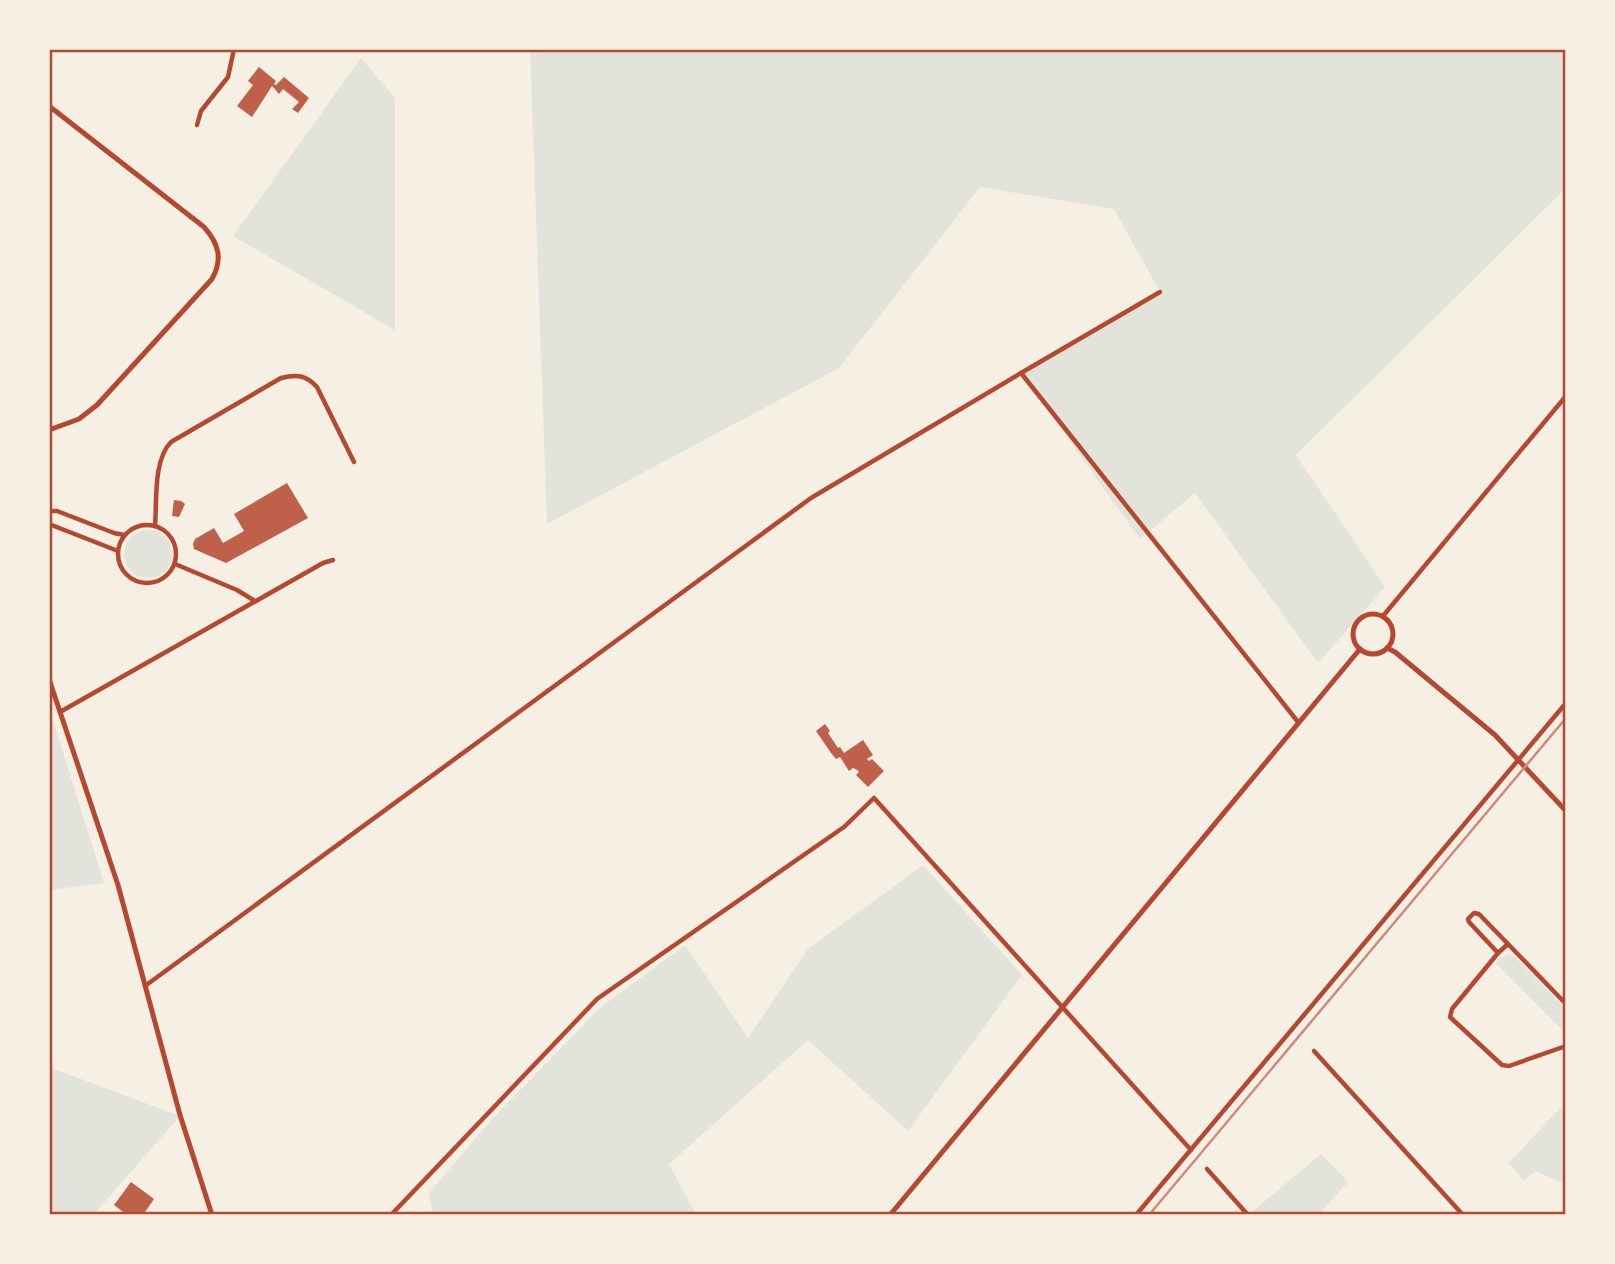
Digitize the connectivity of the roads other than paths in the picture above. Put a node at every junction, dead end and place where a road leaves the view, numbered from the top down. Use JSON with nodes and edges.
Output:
{"nodes":[{"id":1,"x":234,"y":49,"type":"edge"},
{"id":2,"x":49,"y":106,"type":"edge"},
{"id":3,"x":197,"y":125,"type":"dead end"},
{"id":4,"x":1160,"y":292,"type":"dead end"},
{"id":5,"x":1021,"y":373,"type":"junction"},
{"id":6,"x":1566,"y":396,"type":"edge"},
{"id":7,"x":49,"y":430,"type":"edge"},
{"id":8,"x":354,"y":461,"type":"dead end"},
{"id":9,"x":49,"y":511,"type":"edge"},
{"id":10,"x":49,"y":524,"type":"edge"},
{"id":11,"x":155,"y":526,"type":"junction"},
{"id":12,"x":124,"y":535,"type":"junction"},
{"id":13,"x":118,"y":551,"type":"junction"},
{"id":14,"x":333,"y":560,"type":"dead end"},
{"id":15,"x":175,"y":564,"type":"junction"},
{"id":16,"x":254,"y":601,"type":"junction"},
{"id":17,"x":1383,"y":616,"type":"junction"},
{"id":18,"x":1360,"y":649,"type":"junction"},
{"id":19,"x":1387,"y":649,"type":"junction"},
{"id":20,"x":49,"y":679,"type":"edge"},
{"id":21,"x":1566,"y":704,"type":"edge"},
{"id":22,"x":60,"y":712,"type":"junction"},
{"id":23,"x":1298,"y":722,"type":"junction"},
{"id":24,"x":1566,"y":811,"type":"edge"},
{"id":25,"x":1508,"y":944,"type":"junction"},
{"id":26,"x":1498,"y":953,"type":"junction"},
{"id":27,"x":145,"y":986,"type":"junction"},
{"id":28,"x":1566,"y":1004,"type":"edge"},
{"id":29,"x":1063,"y":1006,"type":"junction"},
{"id":30,"x":1566,"y":1046,"type":"edge"},
{"id":31,"x":1314,"y":1051,"type":"dead end"},
{"id":32,"x":1191,"y":1150,"type":"junction"},
{"id":33,"x":1207,"y":1170,"type":"dead end"},
{"id":34,"x":212,"y":1215,"type":"edge"},
{"id":35,"x":391,"y":1215,"type":"edge"},
{"id":36,"x":890,"y":1215,"type":"edge"},
{"id":37,"x":1136,"y":1215,"type":"edge"},
{"id":38,"x":1248,"y":1215,"type":"edge"},
{"id":39,"x":1462,"y":1215,"type":"edge"}],
"edges":[{"from":1,"to":3,"type":"street"},
{"from":2,"to":7,"type":"street"},
{"from":4,"to":5,"type":"street"},
{"from":5,"to":23,"type":"street"},
{"from":5,"to":27,"type":"street"},
{"from":6,"to":17,"type":"street"},
{"from":8,"to":11,"type":"street"},
{"from":9,"to":12,"type":"street"},
{"from":10,"to":13,"type":"street"},
{"from":11,"to":12,"type":"street"},
{"from":11,"to":15,"type":"street"},
{"from":12,"to":13,"type":"street"},
{"from":13,"to":15,"type":"street"},
{"from":14,"to":16,"type":"street"},
{"from":15,"to":16,"type":"street"},
{"from":16,"to":22,"type":"street"},
{"from":17,"to":18,"type":"street"},
{"from":17,"to":19,"type":"street"},
{"from":18,"to":19,"type":"street"},
{"from":18,"to":23,"type":"street"},
{"from":19,"to":24,"type":"street"},
{"from":20,"to":22,"type":"street"},
{"from":21,"to":32,"type":"street"},
{"from":22,"to":27,"type":"street"},
{"from":23,"to":29,"type":"street"},
{"from":25,"to":26,"type":"street"},
{"from":25,"to":26,"type":"street"},
{"from":25,"to":28,"type":"street"},
{"from":26,"to":30,"type":"street"},
{"from":27,"to":34,"type":"street"},
{"from":29,"to":32,"type":"street"},
{"from":29,"to":35,"type":"street"},
{"from":29,"to":36,"type":"street"},
{"from":31,"to":39,"type":"street"},
{"from":32,"to":37,"type":"street"},
{"from":33,"to":38,"type":"street"}]}
